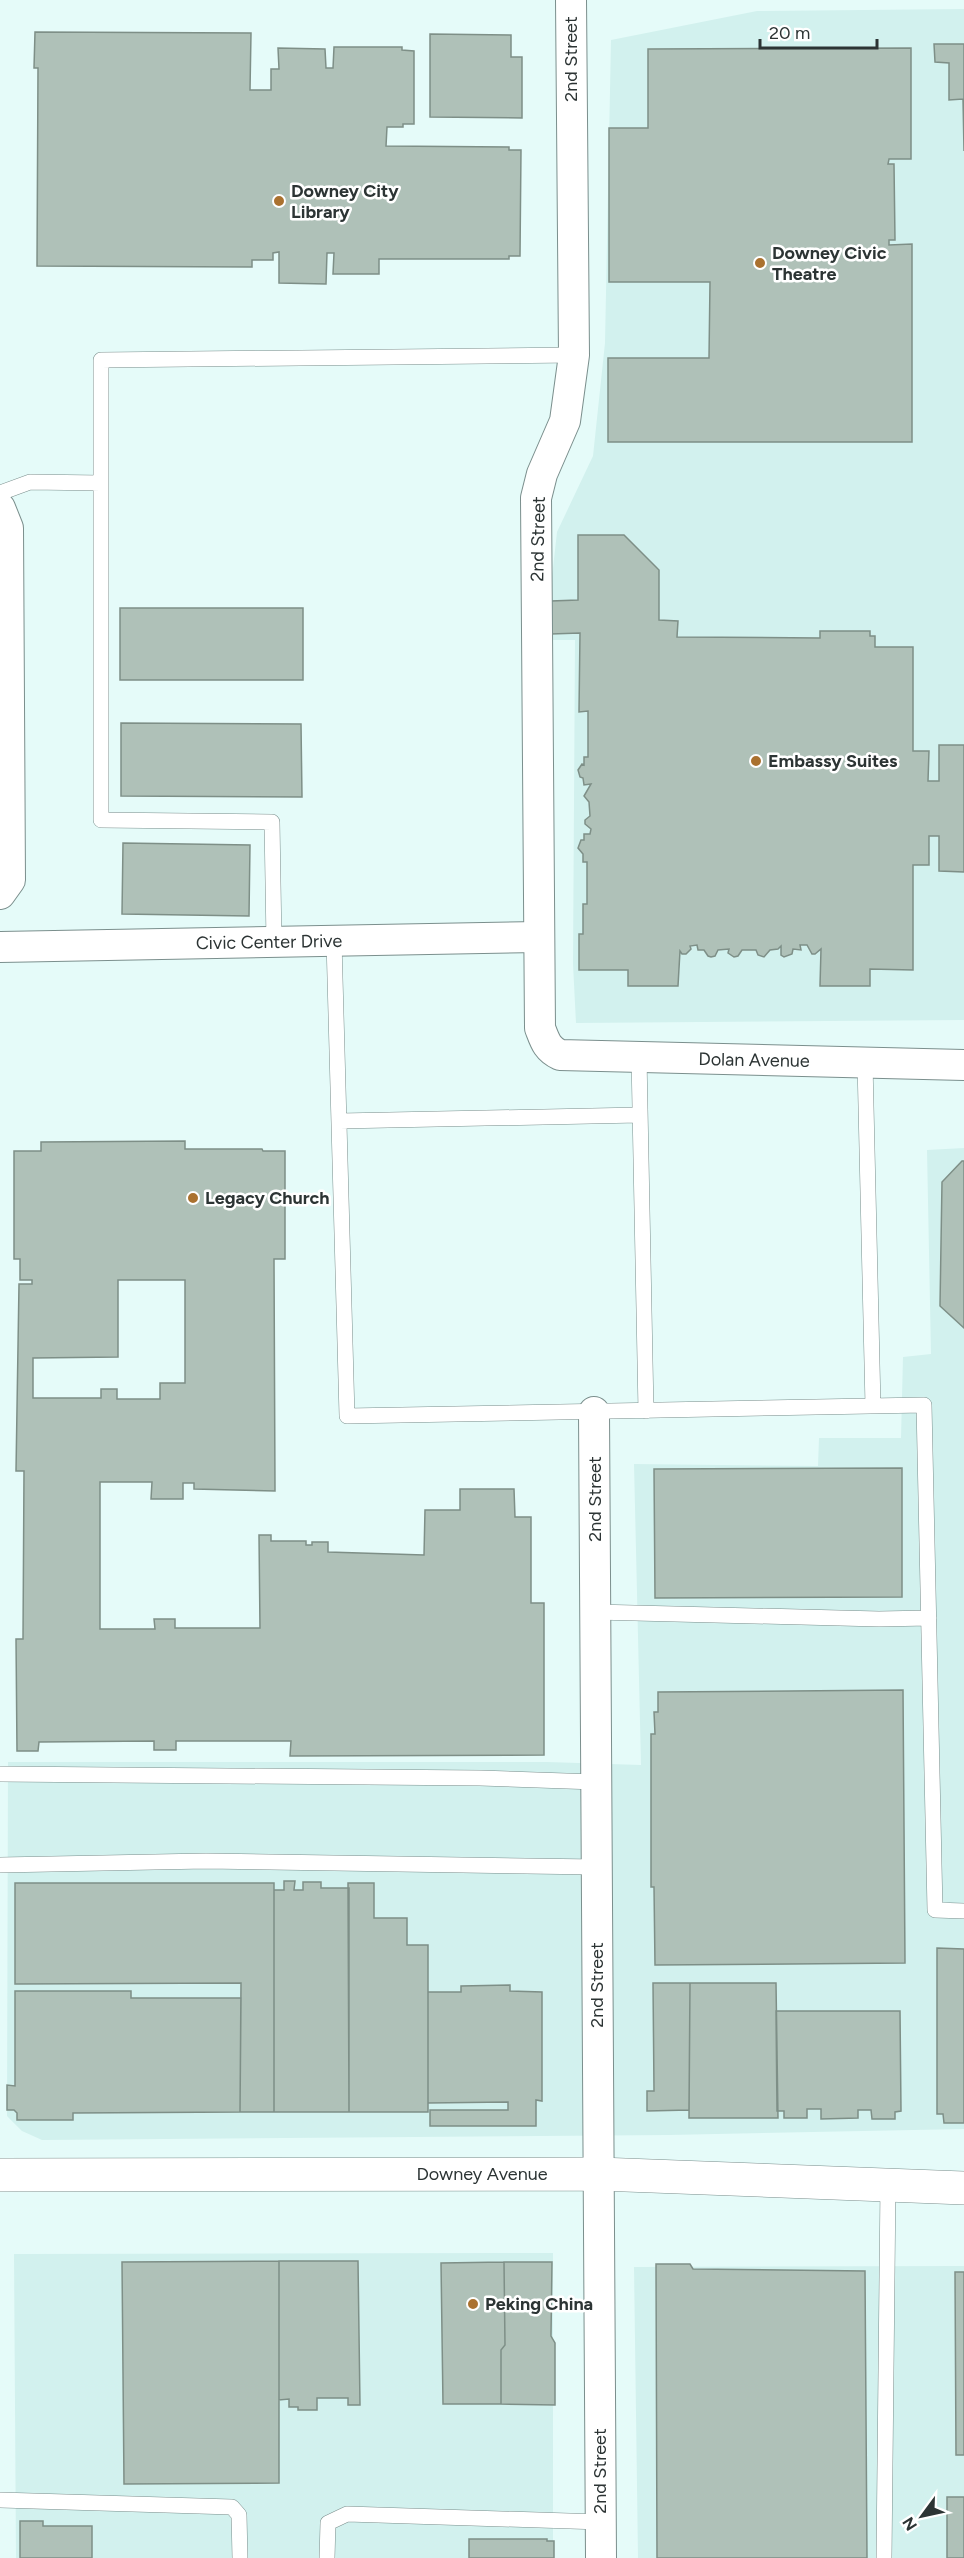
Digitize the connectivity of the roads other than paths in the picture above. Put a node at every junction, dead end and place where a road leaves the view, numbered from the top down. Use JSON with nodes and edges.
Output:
{"nodes":[{"id":1,"x":571,"y":0,"type":"edge"},
{"id":2,"x":574,"y":355,"type":"junction"},
{"id":3,"x":101,"y":483,"type":"junction"},
{"id":4,"x":0,"y":493,"type":"edge"},
{"id":5,"x":0,"y":508,"type":"edge"},
{"id":6,"x":5,"y":703,"type":"edge"},
{"id":7,"x":0,"y":894,"type":"edge"},
{"id":8,"x":538,"y":937,"type":"junction"},
{"id":9,"x":334,"y":941,"type":"junction"},
{"id":10,"x":274,"y":942,"type":"junction"},
{"id":11,"x":0,"y":947,"type":"edge"},
{"id":12,"x":547,"y":1047,"type":"joint"},
{"id":13,"x":639,"y":1057,"type":"junction"},
{"id":14,"x":865,"y":1062,"type":"junction"},
{"id":15,"x":964,"y":1065,"type":"edge"},
{"id":16,"x":639,"y":1115,"type":"junction"},
{"id":17,"x":340,"y":1120,"type":"junction"},
{"id":18,"x":873,"y":1406,"type":"junction"},
{"id":19,"x":646,"y":1411,"type":"junction"},
{"id":20,"x":594,"y":1412,"type":"junction"},
{"id":21,"x":596,"y":1612,"type":"junction"},
{"id":22,"x":929,"y":1618,"type":"junction"},
{"id":23,"x":0,"y":1774,"type":"edge"},
{"id":24,"x":596,"y":1782,"type":"junction"},
{"id":25,"x":0,"y":1865,"type":"edge"},
{"id":26,"x":597,"y":1868,"type":"junction"},
{"id":27,"x":964,"y":1911,"type":"edge"},
{"id":28,"x":599,"y":2174,"type":"junction"},
{"id":29,"x":0,"y":2175,"type":"edge"},
{"id":30,"x":888,"y":2184,"type":"junction"},
{"id":31,"x":964,"y":2188,"type":"edge"},
{"id":32,"x":0,"y":2500,"type":"edge"},
{"id":33,"x":601,"y":2522,"type":"junction"},
{"id":34,"x":240,"y":2558,"type":"edge"},
{"id":35,"x":327,"y":2558,"type":"edge"},
{"id":36,"x":601,"y":2558,"type":"edge"},
{"id":37,"x":884,"y":2558,"type":"edge"}],
"edges":[{"from":1,"to":2,"type":"street","name":"2nd Street"},
{"from":2,"to":3,"type":"lane"},
{"from":2,"to":8,"type":"street","name":"2nd Street"},
{"from":3,"to":4,"type":"lane"},
{"from":3,"to":10,"type":"lane"},
{"from":5,"to":6,"type":"street"},
{"from":6,"to":7,"type":"street"},
{"from":8,"to":9,"type":"street","name":"Civic Center Drive"},
{"from":8,"to":12,"type":"street","name":"2nd Street"},
{"from":9,"to":10,"type":"street","name":"Civic Center Drive"},
{"from":9,"to":17,"type":"lane"},
{"from":10,"to":11,"type":"street","name":"Civic Center Drive"},
{"from":12,"to":13,"type":"street","name":"Dolan Avenue"},
{"from":13,"to":14,"type":"street","name":"Dolan Avenue"},
{"from":13,"to":16,"type":"lane"},
{"from":14,"to":15,"type":"street","name":"Dolan Avenue"},
{"from":14,"to":18,"type":"lane"},
{"from":16,"to":17,"type":"lane"},
{"from":16,"to":19,"type":"lane"},
{"from":17,"to":20,"type":"lane"},
{"from":18,"to":19,"type":"lane"},
{"from":18,"to":22,"type":"lane"},
{"from":19,"to":20,"type":"lane"},
{"from":20,"to":21,"type":"street","name":"2nd Street"},
{"from":21,"to":22,"type":"lane"},
{"from":21,"to":24,"type":"street","name":"2nd Street"},
{"from":22,"to":27,"type":"lane"},
{"from":23,"to":24,"type":"lane"},
{"from":24,"to":26,"type":"street","name":"2nd Street"},
{"from":25,"to":26,"type":"lane"},
{"from":26,"to":28,"type":"street","name":"2nd Street"},
{"from":28,"to":29,"type":"main road","name":"Downey Avenue"},
{"from":28,"to":30,"type":"main road","name":"Downey Avenue"},
{"from":28,"to":33,"type":"street","name":"2nd Street"},
{"from":30,"to":31,"type":"main road","name":"Downey Avenue"},
{"from":30,"to":37,"type":"lane"},
{"from":32,"to":34,"type":"lane"},
{"from":33,"to":35,"type":"lane"},
{"from":33,"to":36,"type":"street","name":"2nd Street"}]}
